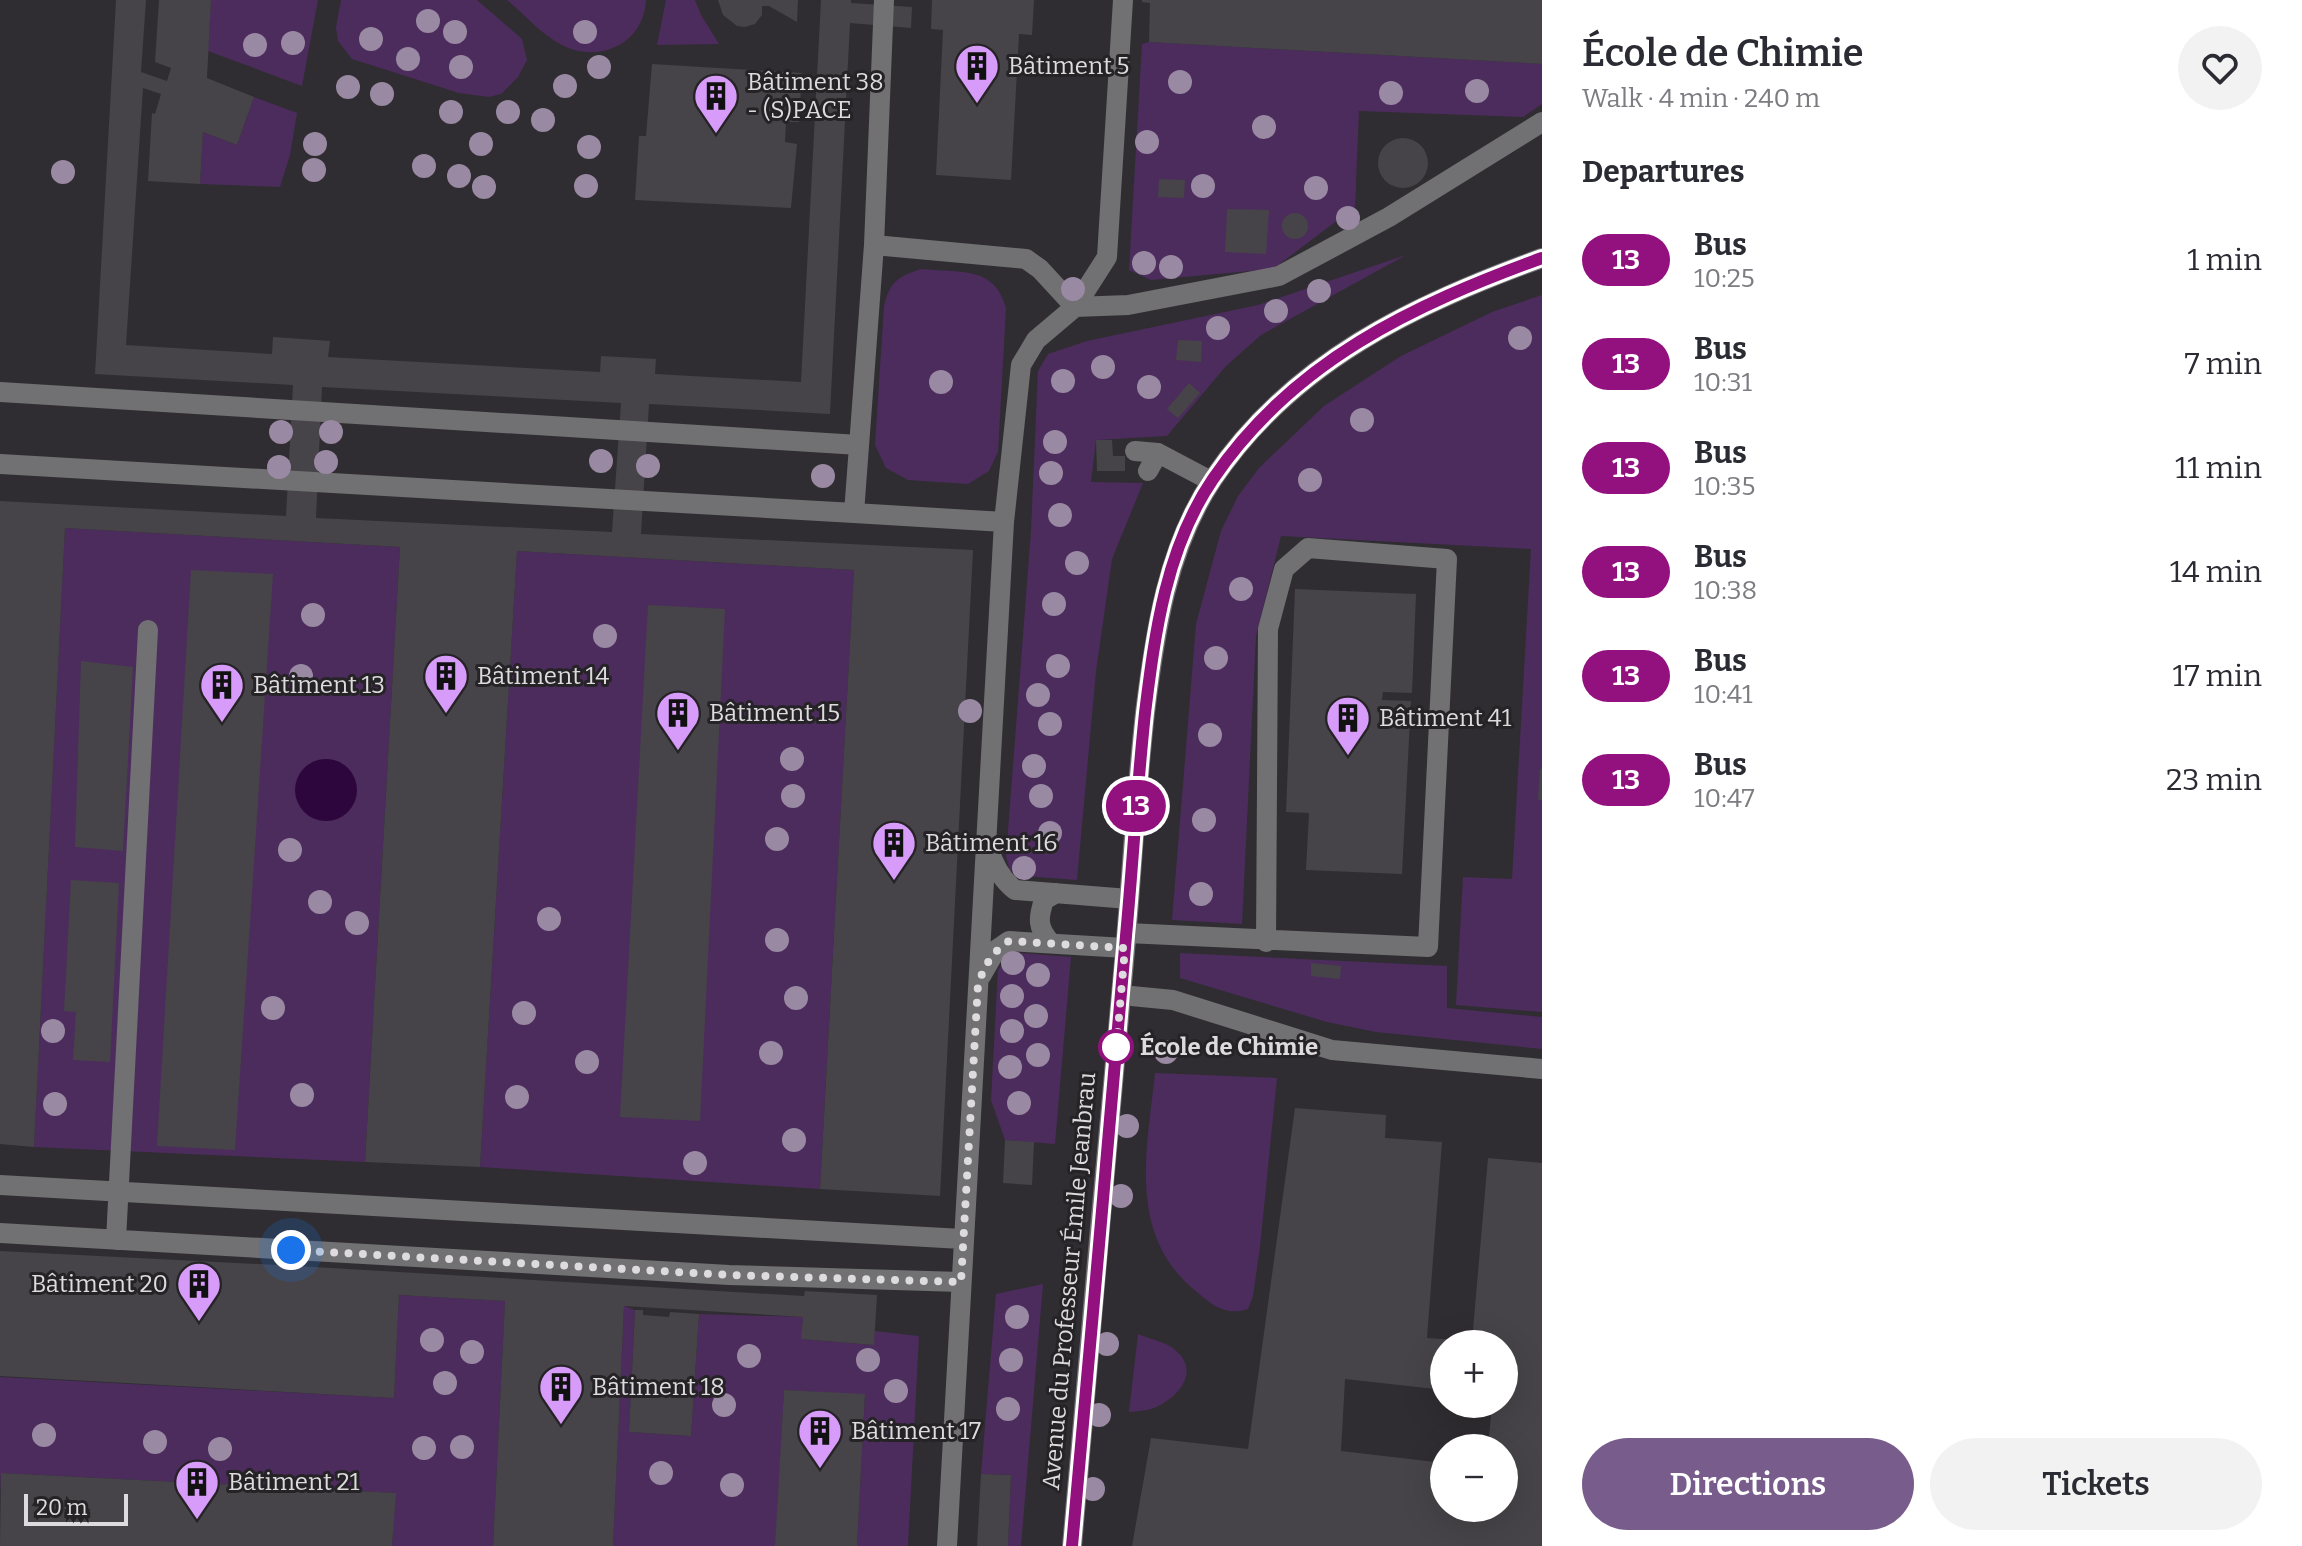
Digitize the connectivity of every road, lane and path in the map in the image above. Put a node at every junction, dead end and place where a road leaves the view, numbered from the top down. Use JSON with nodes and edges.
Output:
{"nodes":[{"id":1,"x":884,"y":0,"type":"edge"},
{"id":2,"x":1123,"y":0,"type":"edge"},
{"id":3,"x":1542,"y":122,"type":"edge"},
{"id":4,"x":874,"y":245,"type":"junction"},
{"id":5,"x":1542,"y":258,"type":"edge"},
{"id":6,"x":1075,"y":307,"type":"junction"},
{"id":7,"x":0,"y":392,"type":"edge"},
{"id":8,"x":859,"y":445,"type":"junction"},
{"id":9,"x":1135,"y":451,"type":"dead end"},
{"id":10,"x":0,"y":464,"type":"edge"},
{"id":11,"x":1211,"y":481,"type":"junction"},
{"id":12,"x":854,"y":513,"type":"junction"},
{"id":13,"x":1004,"y":522,"type":"junction"},
{"id":14,"x":148,"y":630,"type":"dead end"},
{"id":15,"x":986,"y":843,"type":"junction"},
{"id":16,"x":1056,"y":893,"type":"junction"},
{"id":17,"x":1129,"y":899,"type":"junction"},
{"id":18,"x":1126,"y":941,"type":"junction"},
{"id":19,"x":1266,"y":942,"type":"junction"},
{"id":20,"x":1051,"y":943,"type":"junction"},
{"id":21,"x":978,"y":984,"type":"junction"},
{"id":22,"x":1121,"y":995,"type":"junction"},
{"id":23,"x":1542,"y":1069,"type":"edge"},
{"id":24,"x":0,"y":1185,"type":"edge"},
{"id":25,"x":118,"y":1191,"type":"junction"},
{"id":26,"x":0,"y":1233,"type":"edge"},
{"id":27,"x":962,"y":1239,"type":"junction"},
{"id":28,"x":116,"y":1240,"type":"junction"},
{"id":29,"x":961,"y":1282,"type":"junction"},
{"id":30,"x":947,"y":1546,"type":"edge"},
{"id":31,"x":1072,"y":1546,"type":"edge"}],
"edges":[{"from":1,"to":4,"type":"street"},
{"from":2,"to":6,"type":"street"},
{"from":3,"to":6,"type":"street"},
{"from":4,"to":6,"type":"street"},
{"from":4,"to":8,"type":"street"},
{"from":5,"to":11,"type":"street","name":"Avenue du Professeur Émile Jeanbrau"},
{"from":6,"to":13,"type":"street"},
{"from":7,"to":8,"type":"street"},
{"from":8,"to":12,"type":"street"},
{"from":9,"to":11,"type":"street"},
{"from":10,"to":12,"type":"street"},
{"from":11,"to":17,"type":"street","name":"Avenue du Professeur Émile Jeanbrau"},
{"from":12,"to":13,"type":"street"},
{"from":13,"to":15,"type":"street"},
{"from":14,"to":25,"type":"street"},
{"from":15,"to":16,"type":"street"},
{"from":15,"to":21,"type":"street"},
{"from":16,"to":17,"type":"street"},
{"from":16,"to":20,"type":"street"},
{"from":17,"to":18,"type":"street","name":"Avenue du Professeur Émile Jeanbrau"},
{"from":18,"to":19,"type":"street"},
{"from":18,"to":20,"type":"street"},
{"from":18,"to":22,"type":"street","name":"Avenue du Professeur Émile Jeanbrau"},
{"from":19,"to":19,"type":"street"},
{"from":20,"to":21,"type":"street"},
{"from":21,"to":27,"type":"street"},
{"from":22,"to":23,"type":"street"},
{"from":22,"to":31,"type":"street","name":"Avenue du Professeur Émile Jeanbrau"},
{"from":24,"to":25,"type":"street"},
{"from":25,"to":27,"type":"street"},
{"from":25,"to":28,"type":"street"},
{"from":26,"to":28,"type":"street"},
{"from":27,"to":29,"type":"street"},
{"from":28,"to":29,"type":"street"},
{"from":29,"to":30,"type":"street"}]}
